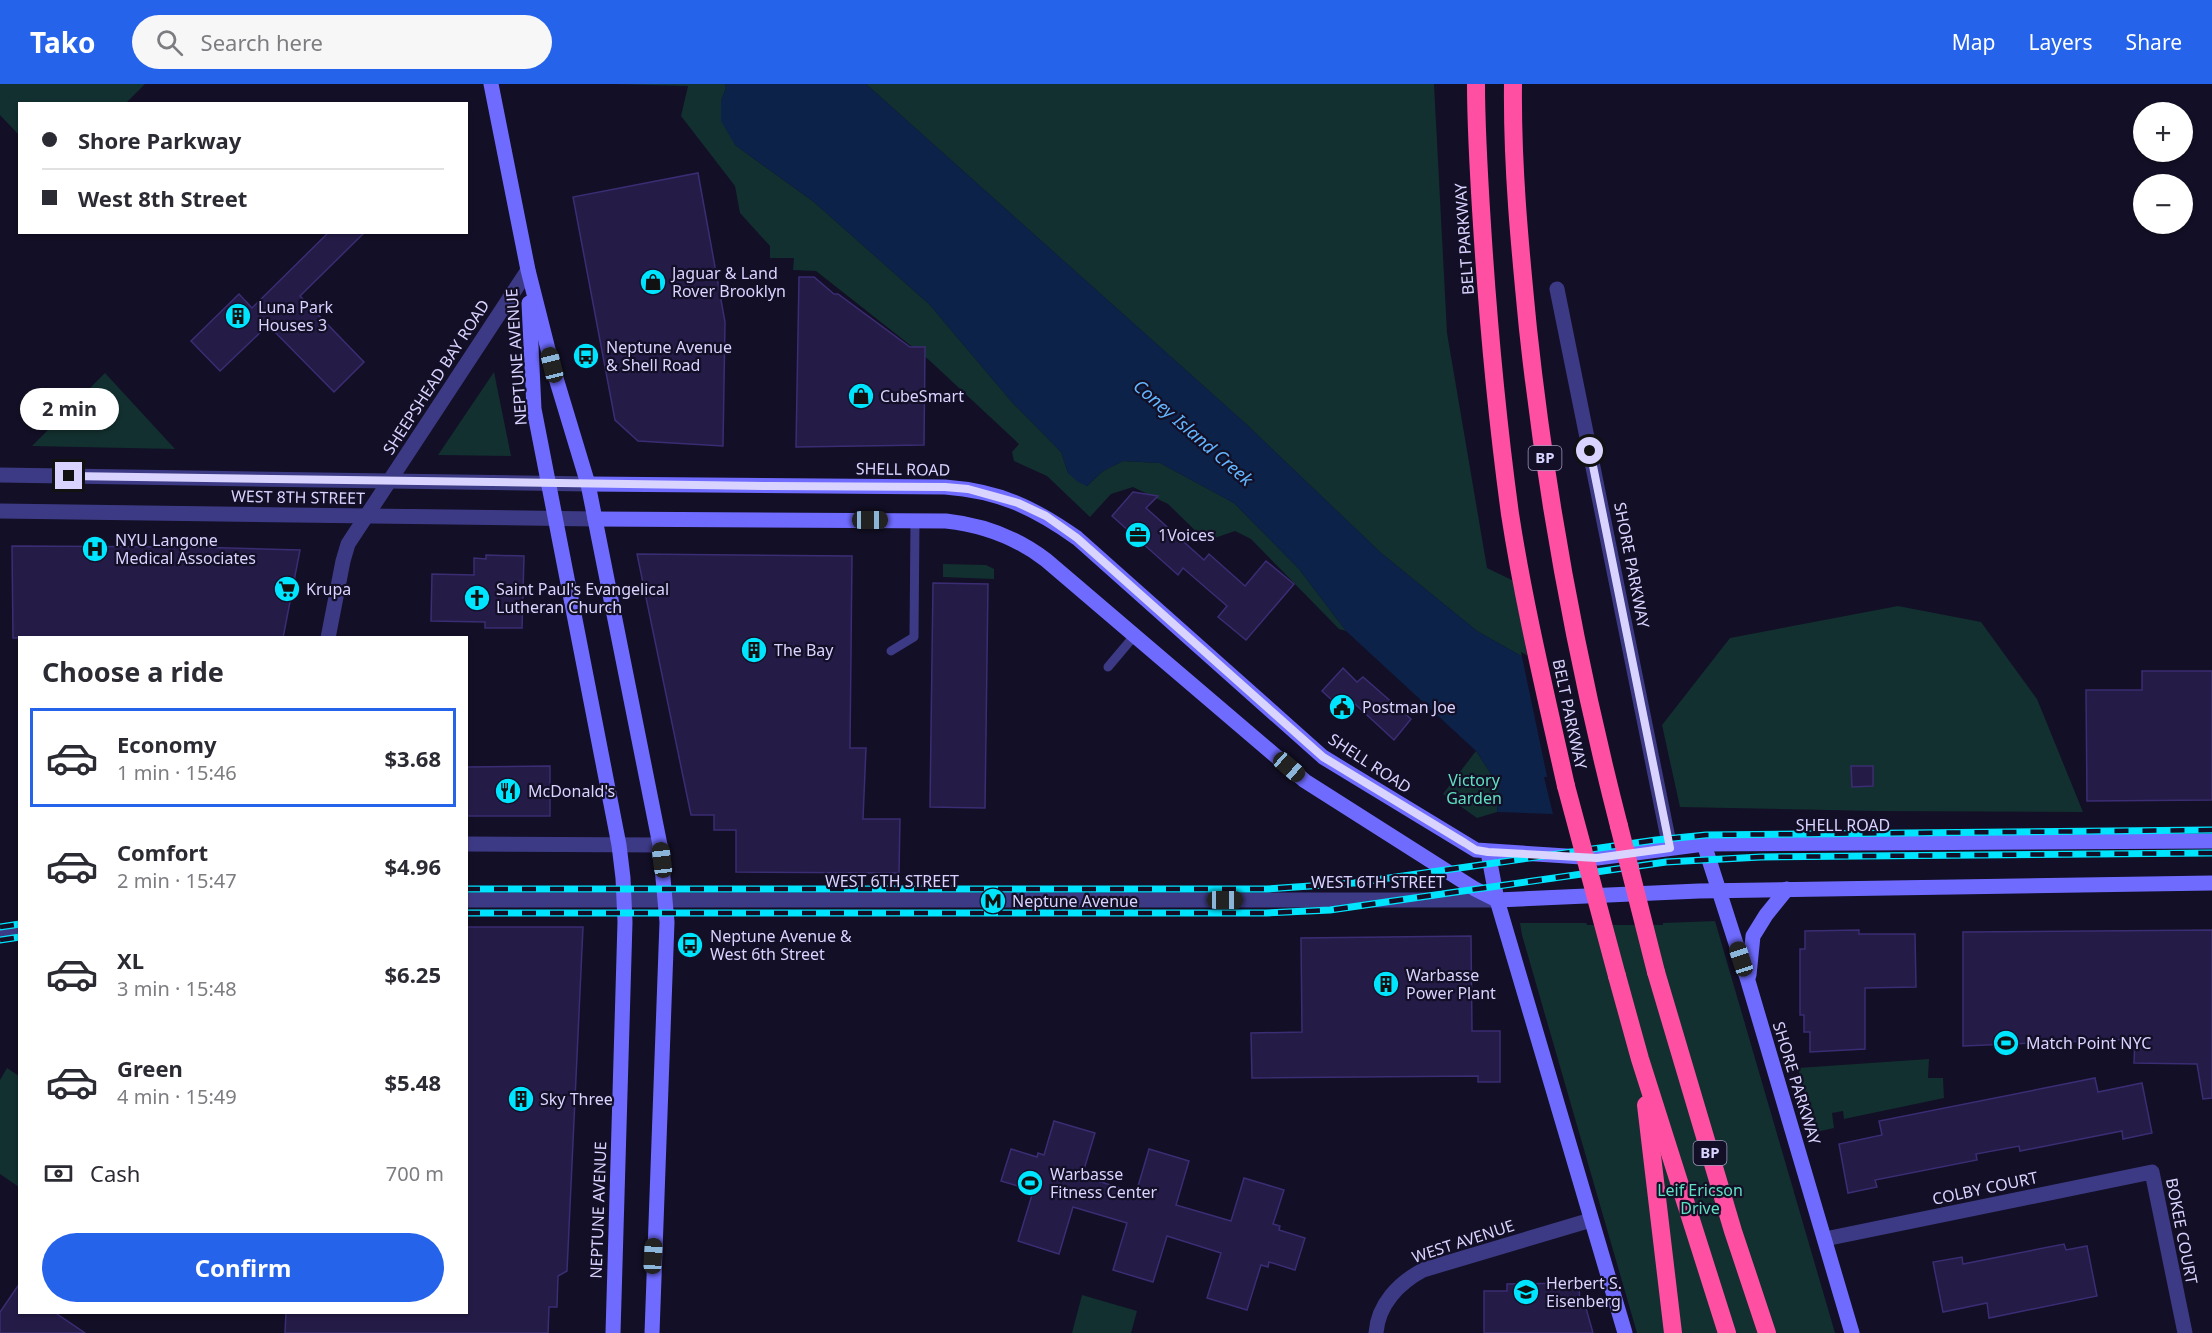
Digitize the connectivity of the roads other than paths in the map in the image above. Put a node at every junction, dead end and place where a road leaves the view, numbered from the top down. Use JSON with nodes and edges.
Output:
{"nodes":[{"id":1,"x":491,"y":84,"type":"edge"},
{"id":2,"x":1476,"y":84,"type":"edge"},
{"id":3,"x":1513,"y":84,"type":"edge"},
{"id":4,"x":528,"y":270,"type":"junction"},
{"id":5,"x":1557,"y":289,"type":"dead end"},
{"id":6,"x":0,"y":475,"type":"edge"},
{"id":7,"x":390,"y":481,"type":"junction"},
{"id":8,"x":549,"y":483,"type":"junction"},
{"id":9,"x":588,"y":484,"type":"junction"},
{"id":10,"x":0,"y":511,"type":"edge"},
{"id":11,"x":366,"y":516,"type":"junction"},
{"id":12,"x":556,"y":518,"type":"junction"},
{"id":13,"x":595,"y":519,"type":"junction"},
{"id":14,"x":915,"y":520,"type":"junction"},
{"id":15,"x":1135,"y":635,"type":"junction"},
{"id":16,"x":328,"y":636,"type":"edge"},
{"id":17,"x":891,"y":651,"type":"dead end"},
{"id":18,"x":1108,"y":667,"type":"dead end"},
{"id":19,"x":2212,"y":841,"type":"edge"},
{"id":20,"x":468,"y":844,"type":"edge"},
{"id":21,"x":1704,"y":844,"type":"junction"},
{"id":22,"x":619,"y":845,"type":"junction"},
{"id":23,"x":660,"y":845,"type":"junction"},
{"id":24,"x":1670,"y":848,"type":"junction"},
{"id":25,"x":1488,"y":852,"type":"junction"},
{"id":26,"x":2212,"y":883,"type":"edge"},
{"id":27,"x":1787,"y":890,"type":"junction"},
{"id":28,"x":1719,"y":891,"type":"junction"},
{"id":29,"x":624,"y":899,"type":"junction"},
{"id":30,"x":666,"y":899,"type":"junction"},
{"id":31,"x":468,"y":900,"type":"edge"},
{"id":32,"x":1497,"y":900,"type":"junction"},
{"id":33,"x":18,"y":929,"type":"edge"},
{"id":34,"x":0,"y":932,"type":"edge"},
{"id":35,"x":1748,"y":981,"type":"junction"},
{"id":36,"x":1640,"y":1059,"type":"junction"},
{"id":37,"x":2152,"y":1172,"type":"joint"},
{"id":38,"x":1591,"y":1220,"type":"junction"},
{"id":39,"x":1825,"y":1239,"type":"junction"},
{"id":40,"x":613,"y":1333,"type":"edge"},
{"id":41,"x":652,"y":1333,"type":"edge"},
{"id":42,"x":1376,"y":1333,"type":"edge"},
{"id":43,"x":1625,"y":1333,"type":"edge"},
{"id":44,"x":1673,"y":1333,"type":"edge"},
{"id":45,"x":1727,"y":1333,"type":"edge"},
{"id":46,"x":1767,"y":1333,"type":"edge"},
{"id":47,"x":1852,"y":1333,"type":"edge"},
{"id":48,"x":2185,"y":1333,"type":"edge"}],
"edges":[{"from":1,"to":4,"type":"main road","name":"NEPTUNE AVENUE"},
{"from":2,"to":36,"type":"highway","name":"BELT PARKWAY","number":"BP","bridge":true},
{"from":3,"to":46,"type":"highway","name":"BELT PARKWAY","number":"BP","bridge":true},
{"from":4,"to":7,"type":"street","name":"SHEEPSHEAD BAY ROAD"},
{"from":4,"to":8,"type":"main road","name":"NEPTUNE AVENUE"},
{"from":4,"to":9,"type":"main road","name":"NEPTUNE AVENUE"},
{"from":5,"to":24,"type":"street","name":"SHORE PARKWAY"},
{"from":6,"to":7,"type":"street","name":"WEST 8TH STREET"},
{"from":7,"to":8,"type":"street","name":"WEST 8TH STREET"},
{"from":7,"to":11,"type":"street","name":"SHEEPSHEAD BAY ROAD"},
{"from":8,"to":9,"type":"street","name":"WEST 8TH STREET"},
{"from":8,"to":12,"type":"main road","name":"NEPTUNE AVENUE"},
{"from":9,"to":13,"type":"main road","name":"NEPTUNE AVENUE"},
{"from":9,"to":25,"type":"main road","name":"SHELL ROAD"},
{"from":10,"to":11,"type":"street","name":"WEST 8TH STREET"},
{"from":11,"to":12,"type":"street","name":"WEST 8TH STREET"},
{"from":11,"to":16,"type":"street","name":"SHEEPSHEAD BAY ROAD"},
{"from":12,"to":13,"type":"street","name":"WEST 8TH STREET"},
{"from":12,"to":22,"type":"main road","name":"NEPTUNE AVENUE"},
{"from":13,"to":14,"type":"main road"},
{"from":13,"to":23,"type":"main road","name":"NEPTUNE AVENUE"},
{"from":14,"to":15,"type":"main road"},
{"from":14,"to":17,"type":"lane"},
{"from":15,"to":18,"type":"lane"},
{"from":15,"to":32,"type":"main road"},
{"from":19,"to":21,"type":"main road","name":"SHELL ROAD"},
{"from":20,"to":22,"type":"street"},
{"from":21,"to":24,"type":"main road","name":"SHELL ROAD"},
{"from":21,"to":28,"type":"main road","name":"SHORE PARKWAY"},
{"from":22,"to":23,"type":"street"},
{"from":22,"to":29,"type":"main road","name":"NEPTUNE AVENUE"},
{"from":23,"to":30,"type":"main road","name":"NEPTUNE AVENUE"},
{"from":24,"to":25,"type":"main road","name":"SHELL ROAD"},
{"from":25,"to":32,"type":"main road"},
{"from":26,"to":27,"type":"main road"},
{"from":27,"to":28,"type":"main road"},
{"from":27,"to":35,"type":"main road"},
{"from":28,"to":32,"type":"main road"},
{"from":28,"to":35,"type":"main road","name":"SHORE PARKWAY"},
{"from":29,"to":30,"type":"street","name":"WEST 6TH STREET"},
{"from":29,"to":31,"type":"street","name":"WEST 6TH STREET"},
{"from":29,"to":40,"type":"main road","name":"NEPTUNE AVENUE"},
{"from":30,"to":32,"type":"street","name":"WEST 6TH STREET"},
{"from":30,"to":41,"type":"main road","name":"NEPTUNE AVENUE"},
{"from":32,"to":38,"type":"main road"},
{"from":33,"to":34,"type":"street"},
{"from":35,"to":39,"type":"main road","name":"SHORE PARKWAY"},
{"from":36,"to":44,"type":"highway"},
{"from":36,"to":45,"type":"highway","name":"BELT PARKWAY","number":"BP"},
{"from":37,"to":39,"type":"street","name":"COLBY COURT"},
{"from":37,"to":48,"type":"street","name":"BOKEE COURT"},
{"from":38,"to":42,"type":"street","name":"WEST AVENUE"},
{"from":38,"to":43,"type":"main road"},
{"from":39,"to":47,"type":"main road","name":"SHORE PARKWAY"}]}
